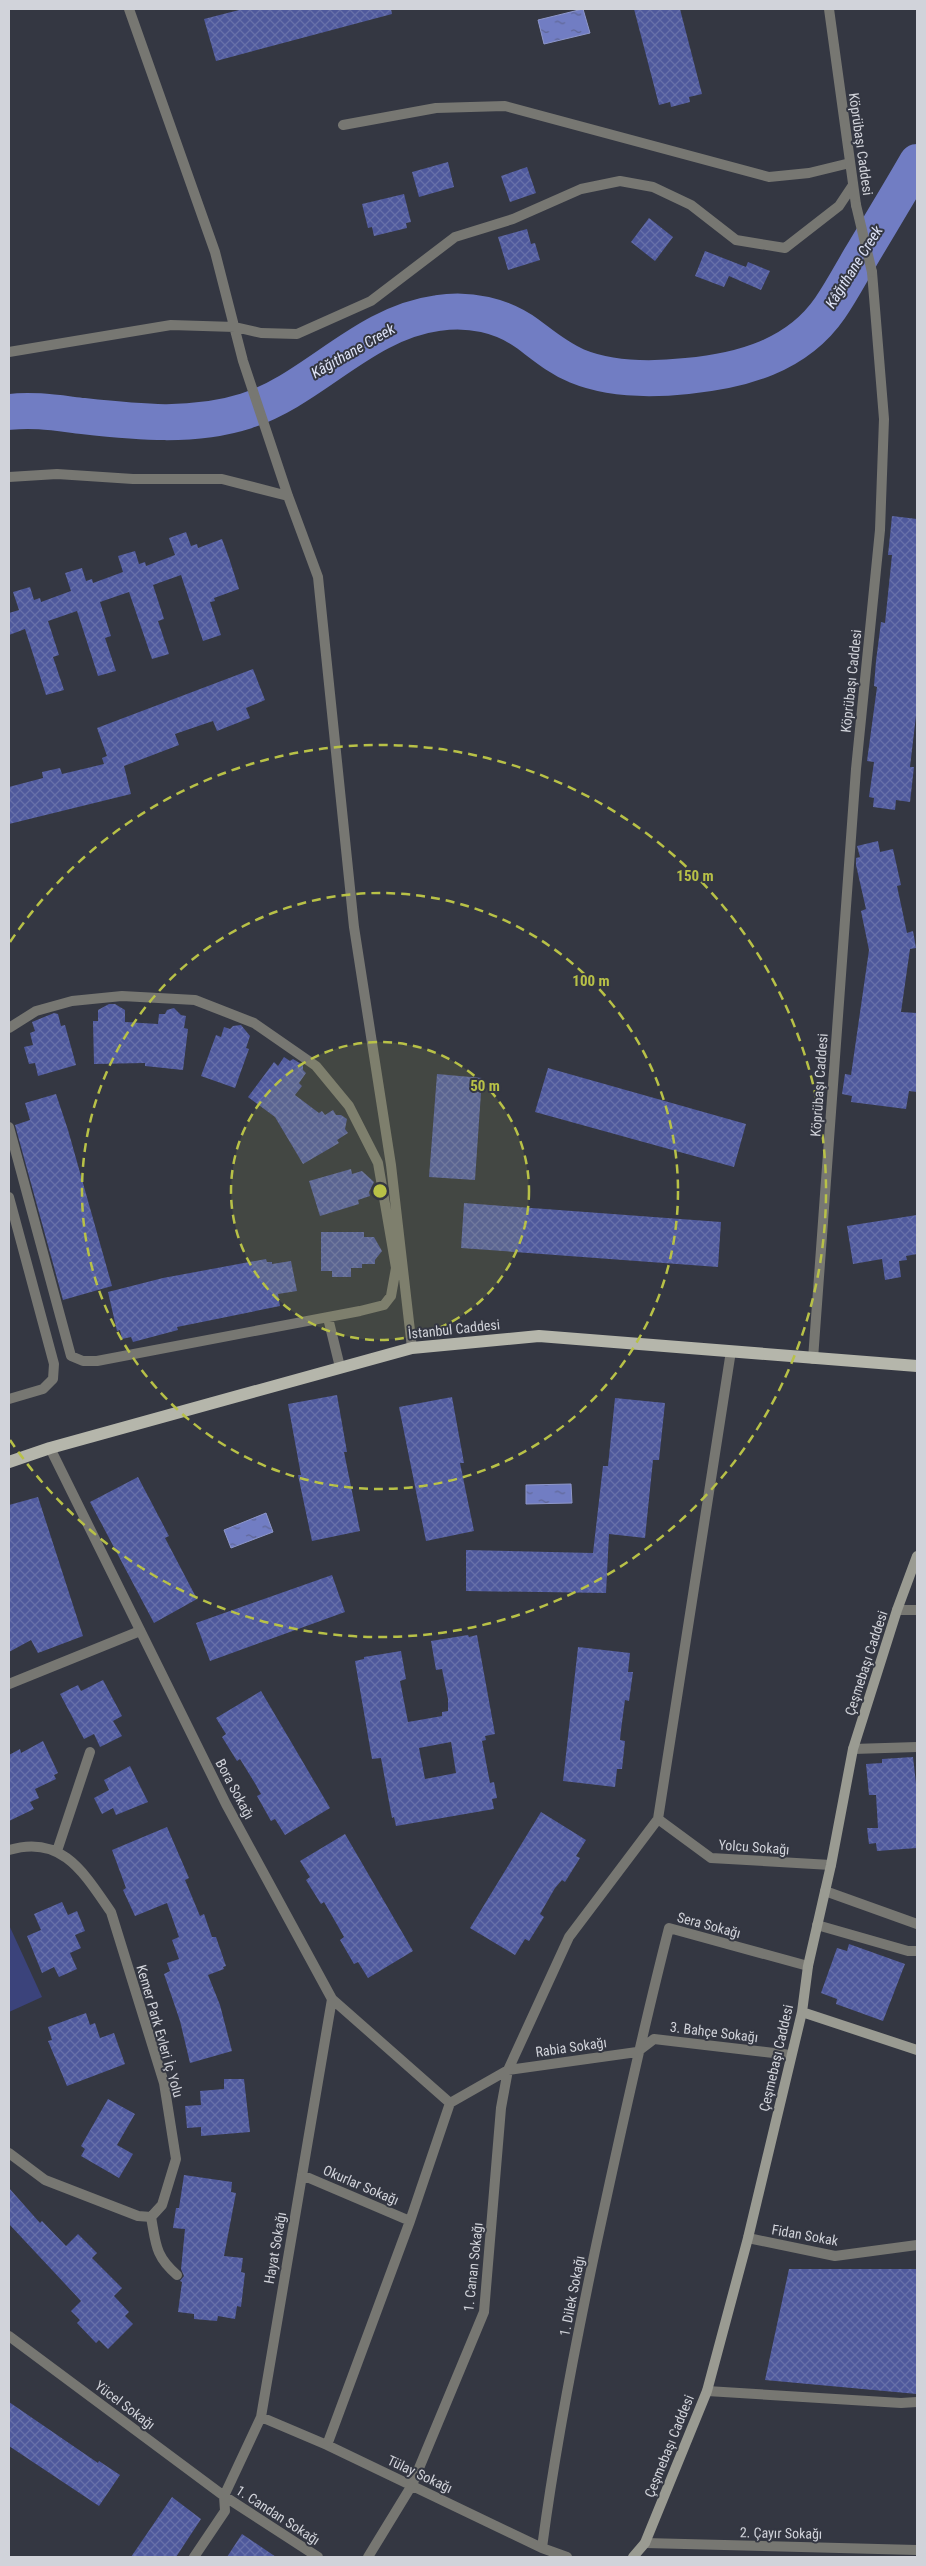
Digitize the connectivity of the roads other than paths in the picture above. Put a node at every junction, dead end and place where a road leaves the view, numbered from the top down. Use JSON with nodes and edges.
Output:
{"nodes":[{"id":1,"x":129,"y":9,"type":"edge"},
{"id":2,"x":829,"y":9,"type":"edge"},
{"id":3,"x":343,"y":125,"type":"dead end"},
{"id":4,"x":850,"y":163,"type":"junction"},
{"id":5,"x":853,"y":185,"type":"junction"},
{"id":6,"x":235,"y":327,"type":"junction"},
{"id":7,"x":9,"y":352,"type":"edge"},
{"id":8,"x":9,"y":477,"type":"edge"},
{"id":9,"x":288,"y":496,"type":"junction"},
{"id":10,"x":9,"y":1028,"type":"edge"},
{"id":11,"x":9,"y":1127,"type":"edge"},
{"id":12,"x":9,"y":1198,"type":"edge"},
{"id":13,"x":328,"y":1318,"type":"junction"},
{"id":14,"x":412,"y":1348,"type":"junction"},
{"id":15,"x":731,"y":1351,"type":"junction"},
{"id":16,"x":813,"y":1359,"type":"junction"},
{"id":17,"x":917,"y":1366,"type":"edge"},
{"id":18,"x":340,"y":1368,"type":"junction"},
{"id":19,"x":9,"y":1399,"type":"edge"},
{"id":20,"x":50,"y":1448,"type":"junction"},
{"id":21,"x":9,"y":1462,"type":"edge"},
{"id":22,"x":917,"y":1556,"type":"edge"},
{"id":23,"x":897,"y":1610,"type":"junction"},
{"id":24,"x":917,"y":1610,"type":"edge"},
{"id":25,"x":140,"y":1631,"type":"junction"},
{"id":26,"x":9,"y":1684,"type":"edge"},
{"id":27,"x":917,"y":1747,"type":"edge"},
{"id":28,"x":853,"y":1749,"type":"junction"},
{"id":29,"x":90,"y":1752,"type":"dead end"},
{"id":30,"x":658,"y":1819,"type":"junction"},
{"id":31,"x":9,"y":1850,"type":"edge"},
{"id":32,"x":58,"y":1850,"type":"junction"},
{"id":33,"x":831,"y":1865,"type":"junction"},
{"id":34,"x":826,"y":1891,"type":"junction"},
{"id":35,"x":917,"y":1924,"type":"edge"},
{"id":36,"x":817,"y":1926,"type":"junction"},
{"id":37,"x":917,"y":1951,"type":"edge"},
{"id":38,"x":808,"y":1966,"type":"junction"},
{"id":39,"x":332,"y":1999,"type":"junction"},
{"id":40,"x":802,"y":2012,"type":"junction"},
{"id":41,"x":917,"y":2050,"type":"edge"},
{"id":42,"x":637,"y":2052,"type":"junction"},
{"id":43,"x":791,"y":2055,"type":"junction"},
{"id":44,"x":508,"y":2070,"type":"junction"},
{"id":45,"x":450,"y":2104,"type":"junction"},
{"id":46,"x":9,"y":2153,"type":"edge"},
{"id":47,"x":302,"y":2174,"type":"junction"},
{"id":48,"x":151,"y":2217,"type":"junction"},
{"id":49,"x":410,"y":2221,"type":"junction"},
{"id":50,"x":748,"y":2238,"type":"junction"},
{"id":51,"x":917,"y":2245,"type":"edge"},
{"id":52,"x":177,"y":2275,"type":"dead end"},
{"id":53,"x":9,"y":2336,"type":"edge"},
{"id":54,"x":707,"y":2391,"type":"junction"},
{"id":55,"x":917,"y":2402,"type":"edge"},
{"id":56,"x":260,"y":2418,"type":"junction"},
{"id":57,"x":327,"y":2445,"type":"junction"},
{"id":58,"x":412,"y":2485,"type":"junction"},
{"id":59,"x":224,"y":2496,"type":"junction"},
{"id":60,"x":645,"y":2543,"type":"junction"},
{"id":61,"x":542,"y":2548,"type":"junction"},
{"id":62,"x":917,"y":2550,"type":"edge"},
{"id":63,"x":194,"y":2557,"type":"edge"},
{"id":64,"x":318,"y":2557,"type":"edge"},
{"id":65,"x":368,"y":2557,"type":"edge"},
{"id":66,"x":567,"y":2557,"type":"edge"},
{"id":67,"x":634,"y":2557,"type":"edge"}],
"edges":[{"from":1,"to":6,"type":"street"},
{"from":2,"to":4,"type":"street","name":"Köprübaşı Caddesi"},
{"from":3,"to":4,"type":"street"},
{"from":4,"to":5,"type":"street","name":"Köprübaşı Caddesi"},
{"from":5,"to":6,"type":"street"},
{"from":5,"to":16,"type":"street","name":"Köprübaşı Caddesi","bridge":true},
{"from":6,"to":7,"type":"street"},
{"from":6,"to":9,"type":"street"},
{"from":8,"to":9,"type":"street"},
{"from":9,"to":14,"type":"street"},
{"from":10,"to":13,"type":"street"},
{"from":11,"to":13,"type":"street"},
{"from":12,"to":19,"type":"street"},
{"from":13,"to":18,"type":"street"},
{"from":14,"to":15,"type":"main road","name":"İstanbul Caddesi"},
{"from":14,"to":18,"type":"main road","name":"İstanbul Caddesi"},
{"from":15,"to":16,"type":"main road","name":"İstanbul Caddesi"},
{"from":15,"to":30,"type":"street"},
{"from":16,"to":17,"type":"main road","name":"İstanbul Caddesi"},
{"from":18,"to":20,"type":"main road","name":"İstanbul Caddesi"},
{"from":20,"to":21,"type":"main road","name":"İstanbul Caddesi"},
{"from":20,"to":25,"type":"street","name":"Bora Sokağı"},
{"from":22,"to":23,"type":"main road","name":"Çeşmebaşı Caddesi"},
{"from":23,"to":24,"type":"street"},
{"from":23,"to":28,"type":"main road","name":"Çeşmebaşı Caddesi"},
{"from":25,"to":26,"type":"street"},
{"from":25,"to":39,"type":"street","name":"Bora Sokağı"},
{"from":27,"to":28,"type":"street"},
{"from":28,"to":33,"type":"main road","name":"Çeşmebaşı Caddesi"},
{"from":29,"to":32,"type":"street"},
{"from":30,"to":33,"type":"street","name":"Yolcu Sokağı"},
{"from":30,"to":44,"type":"street","name":"1. Canan Sokağı"},
{"from":31,"to":32,"type":"street"},
{"from":32,"to":48,"type":"street","name":"Kemer Park Evleri İç Yolu"},
{"from":33,"to":34,"type":"main road","name":"Çeşmebaşı Caddesi"},
{"from":34,"to":35,"type":"street"},
{"from":34,"to":36,"type":"main road","name":"Çeşmebaşı Caddesi"},
{"from":36,"to":37,"type":"street"},
{"from":36,"to":38,"type":"main road","name":"Çeşmebaşı Caddesi"},
{"from":38,"to":40,"type":"main road","name":"Çeşmebaşı Caddesi"},
{"from":38,"to":42,"type":"street","name":"Sera Sokağı"},
{"from":39,"to":45,"type":"street","name":"Bora Sokağı"},
{"from":39,"to":47,"type":"street","name":"Hayat Sokağı"},
{"from":40,"to":41,"type":"main road"},
{"from":40,"to":43,"type":"main road","name":"Çeşmebaşı Caddesi"},
{"from":42,"to":43,"type":"street","name":"3. Bahçe Sokağı"},
{"from":42,"to":44,"type":"street","name":"Rabia Sokağı"},
{"from":42,"to":61,"type":"street","name":"1. Dilek Sokağı"},
{"from":43,"to":50,"type":"main road","name":"Çeşmebaşı Caddesi"},
{"from":44,"to":45,"type":"street"},
{"from":44,"to":58,"type":"street","name":"1. Canan Sokağı"},
{"from":45,"to":49,"type":"street"},
{"from":46,"to":48,"type":"street"},
{"from":47,"to":49,"type":"street","name":"Okurlar Sokağı"},
{"from":47,"to":56,"type":"street","name":"Hayat Sokağı"},
{"from":48,"to":52,"type":"street"},
{"from":49,"to":57,"type":"street"},
{"from":50,"to":51,"type":"street","name":"Fidan Sokak"},
{"from":50,"to":54,"type":"main road","name":"Çeşmebaşı Caddesi"},
{"from":53,"to":59,"type":"street","name":"Yücel Sokağı"},
{"from":54,"to":55,"type":"street"},
{"from":54,"to":60,"type":"main road","name":"Çeşmebaşı Caddesi"},
{"from":56,"to":57,"type":"street","name":"Tülay Sokağı"},
{"from":56,"to":59,"type":"street","name":"Hayat Sokağı"},
{"from":57,"to":58,"type":"street","name":"Tülay Sokağı"},
{"from":58,"to":61,"type":"street","name":"Tülay Sokağı"},
{"from":58,"to":65,"type":"street","name":"1. Canan Sokağı"},
{"from":59,"to":63,"type":"street","name":"Hayat Sokağı"},
{"from":59,"to":64,"type":"street","name":"1. Candan Sokağı"},
{"from":60,"to":62,"type":"street","name":"2. Çayır Sokağı"},
{"from":60,"to":67,"type":"main road","name":"Çeşmebaşı Caddesi"},
{"from":61,"to":66,"type":"street","name":"Tülay Sokağı"}]}
